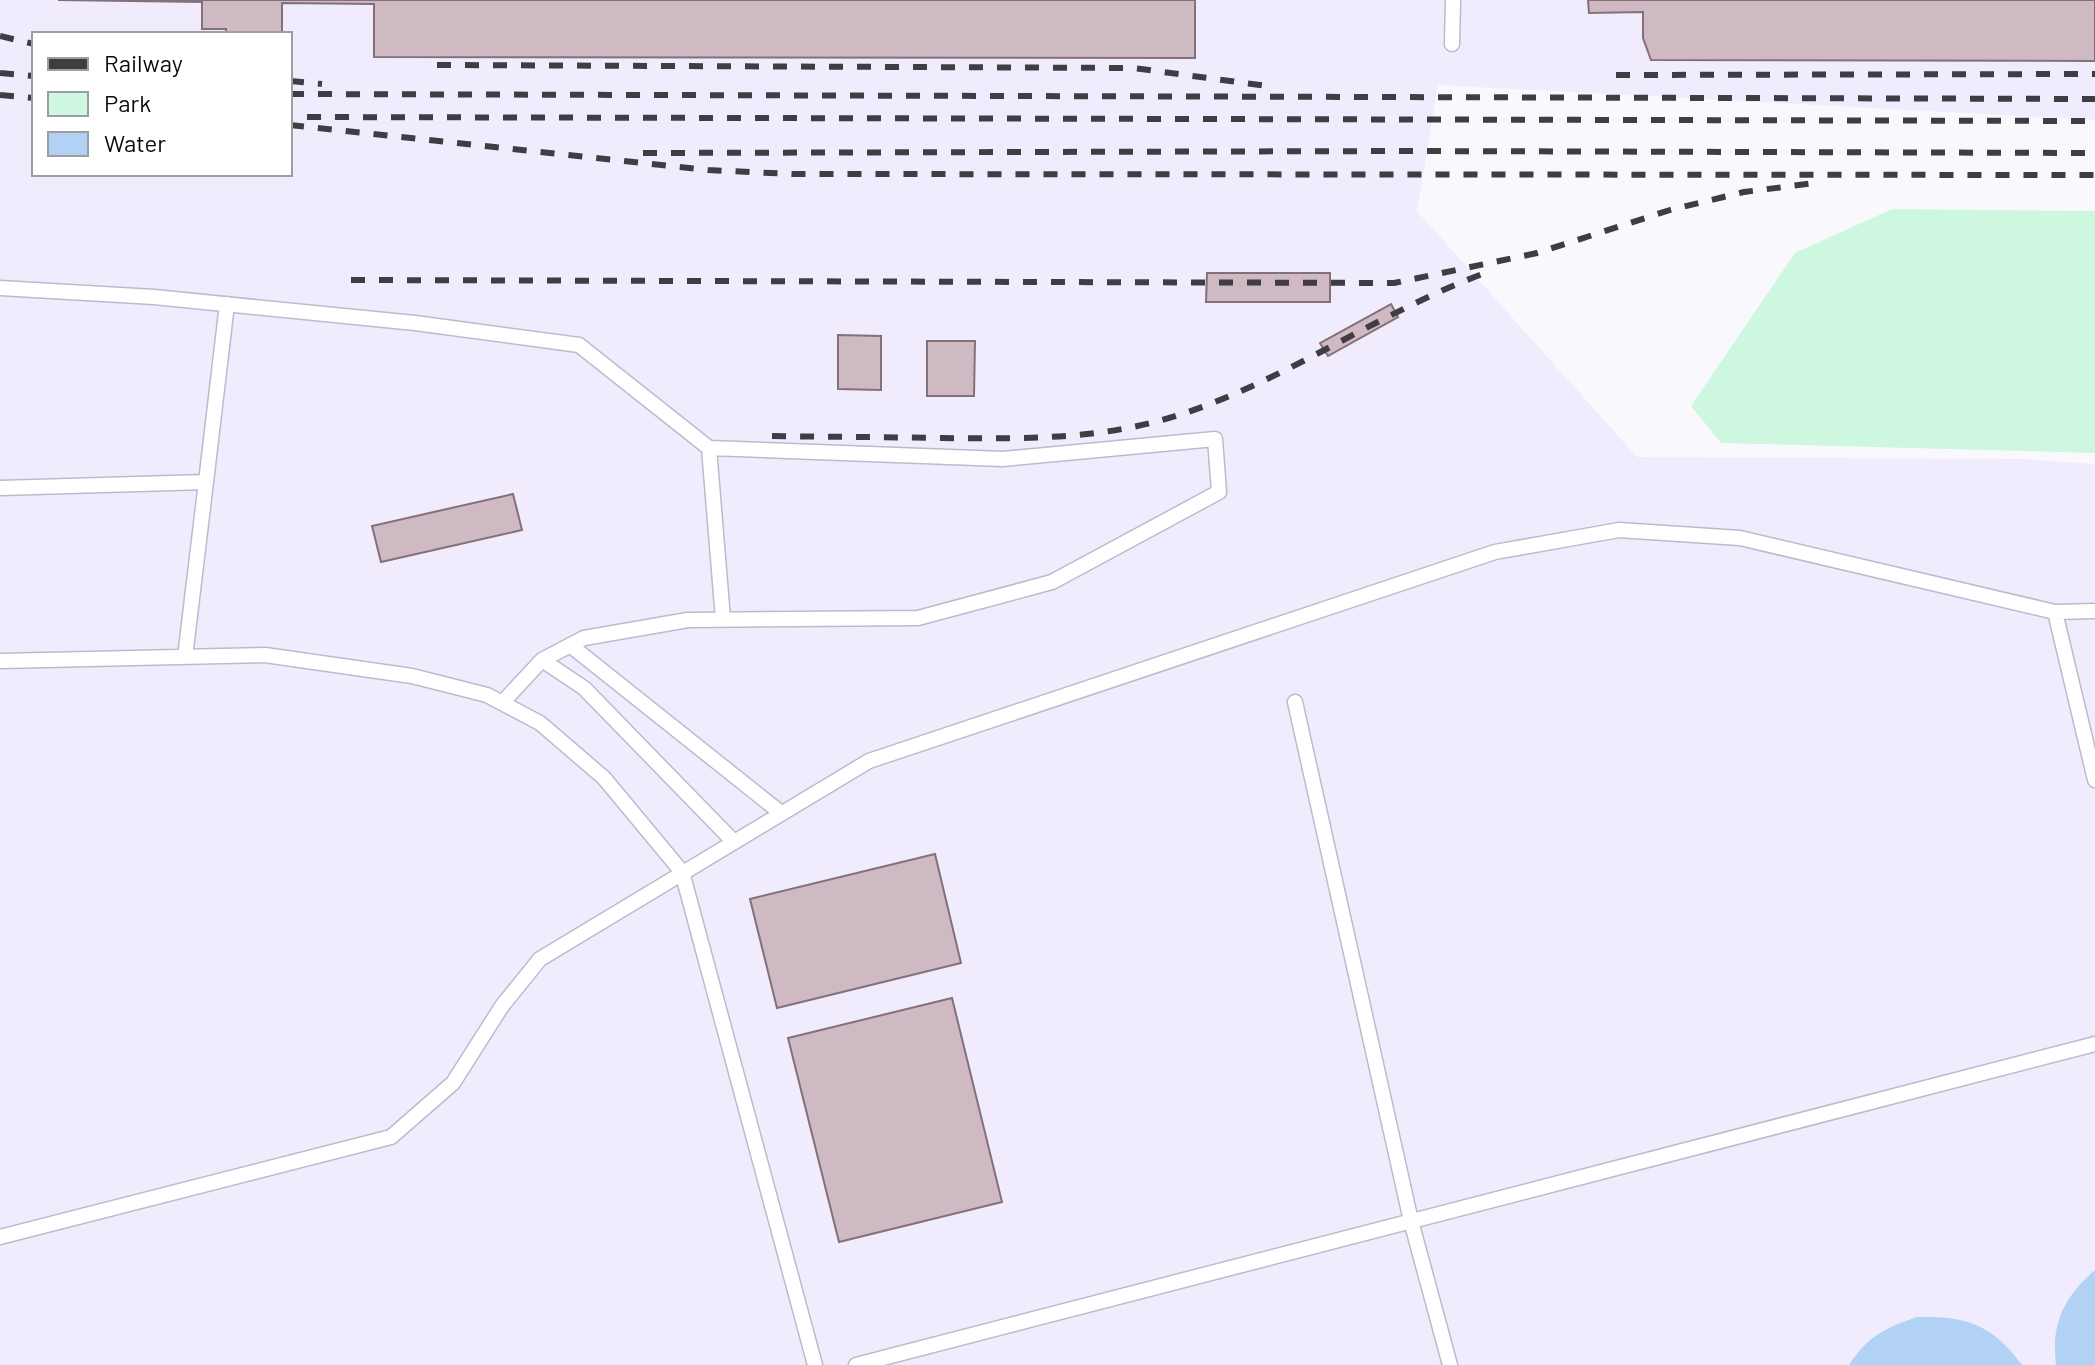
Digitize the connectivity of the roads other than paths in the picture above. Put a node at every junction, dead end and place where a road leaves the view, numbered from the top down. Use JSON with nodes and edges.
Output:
{"nodes":[{"id":1,"x":1453,"y":0,"type":"edge"},
{"id":2,"x":1452,"y":44,"type":"dead end"},
{"id":3,"x":0,"y":288,"type":"edge"},
{"id":4,"x":227,"y":304,"type":"junction"},
{"id":5,"x":709,"y":448,"type":"junction"},
{"id":6,"x":206,"y":482,"type":"junction"},
{"id":7,"x":0,"y":488,"type":"edge"},
{"id":8,"x":2095,"y":611,"type":"edge"},
{"id":9,"x":2055,"y":612,"type":"junction"},
{"id":10,"x":723,"y":619,"type":"junction"},
{"id":11,"x":570,"y":645,"type":"junction"},
{"id":12,"x":185,"y":657,"type":"junction"},
{"id":13,"x":542,"y":660,"type":"junction"},
{"id":14,"x":0,"y":661,"type":"edge"},
{"id":15,"x":1295,"y":702,"type":"dead end"},
{"id":16,"x":502,"y":703,"type":"junction"},
{"id":17,"x":2095,"y":780,"type":"edge"},
{"id":18,"x":781,"y":813,"type":"junction"},
{"id":19,"x":733,"y":841,"type":"junction"},
{"id":20,"x":682,"y":872,"type":"junction"},
{"id":21,"x":2095,"y":1044,"type":"edge"},
{"id":22,"x":1411,"y":1221,"type":"junction"},
{"id":23,"x":0,"y":1237,"type":"edge"},
{"id":24,"x":815,"y":1365,"type":"edge"},
{"id":25,"x":856,"y":1365,"type":"edge"},
{"id":26,"x":1450,"y":1365,"type":"edge"}],
"edges":[{"from":1,"to":2,"type":"lane"},
{"from":3,"to":4,"type":"lane"},
{"from":4,"to":5,"type":"lane"},
{"from":4,"to":6,"type":"lane"},
{"from":5,"to":10,"type":"lane"},
{"from":5,"to":10,"type":"lane"},
{"from":6,"to":7,"type":"lane"},
{"from":6,"to":12,"type":"lane"},
{"from":8,"to":9,"type":"lane"},
{"from":9,"to":17,"type":"lane"},
{"from":9,"to":18,"type":"lane"},
{"from":10,"to":11,"type":"lane"},
{"from":11,"to":13,"type":"lane"},
{"from":11,"to":18,"type":"lane"},
{"from":12,"to":14,"type":"lane"},
{"from":12,"to":16,"type":"lane"},
{"from":13,"to":16,"type":"lane"},
{"from":13,"to":19,"type":"lane"},
{"from":15,"to":22,"type":"lane"},
{"from":16,"to":20,"type":"lane"},
{"from":18,"to":19,"type":"lane"},
{"from":19,"to":20,"type":"lane"},
{"from":20,"to":23,"type":"lane"},
{"from":20,"to":24,"type":"lane"},
{"from":21,"to":22,"type":"lane"},
{"from":22,"to":25,"type":"lane"},
{"from":22,"to":26,"type":"lane"}]}
